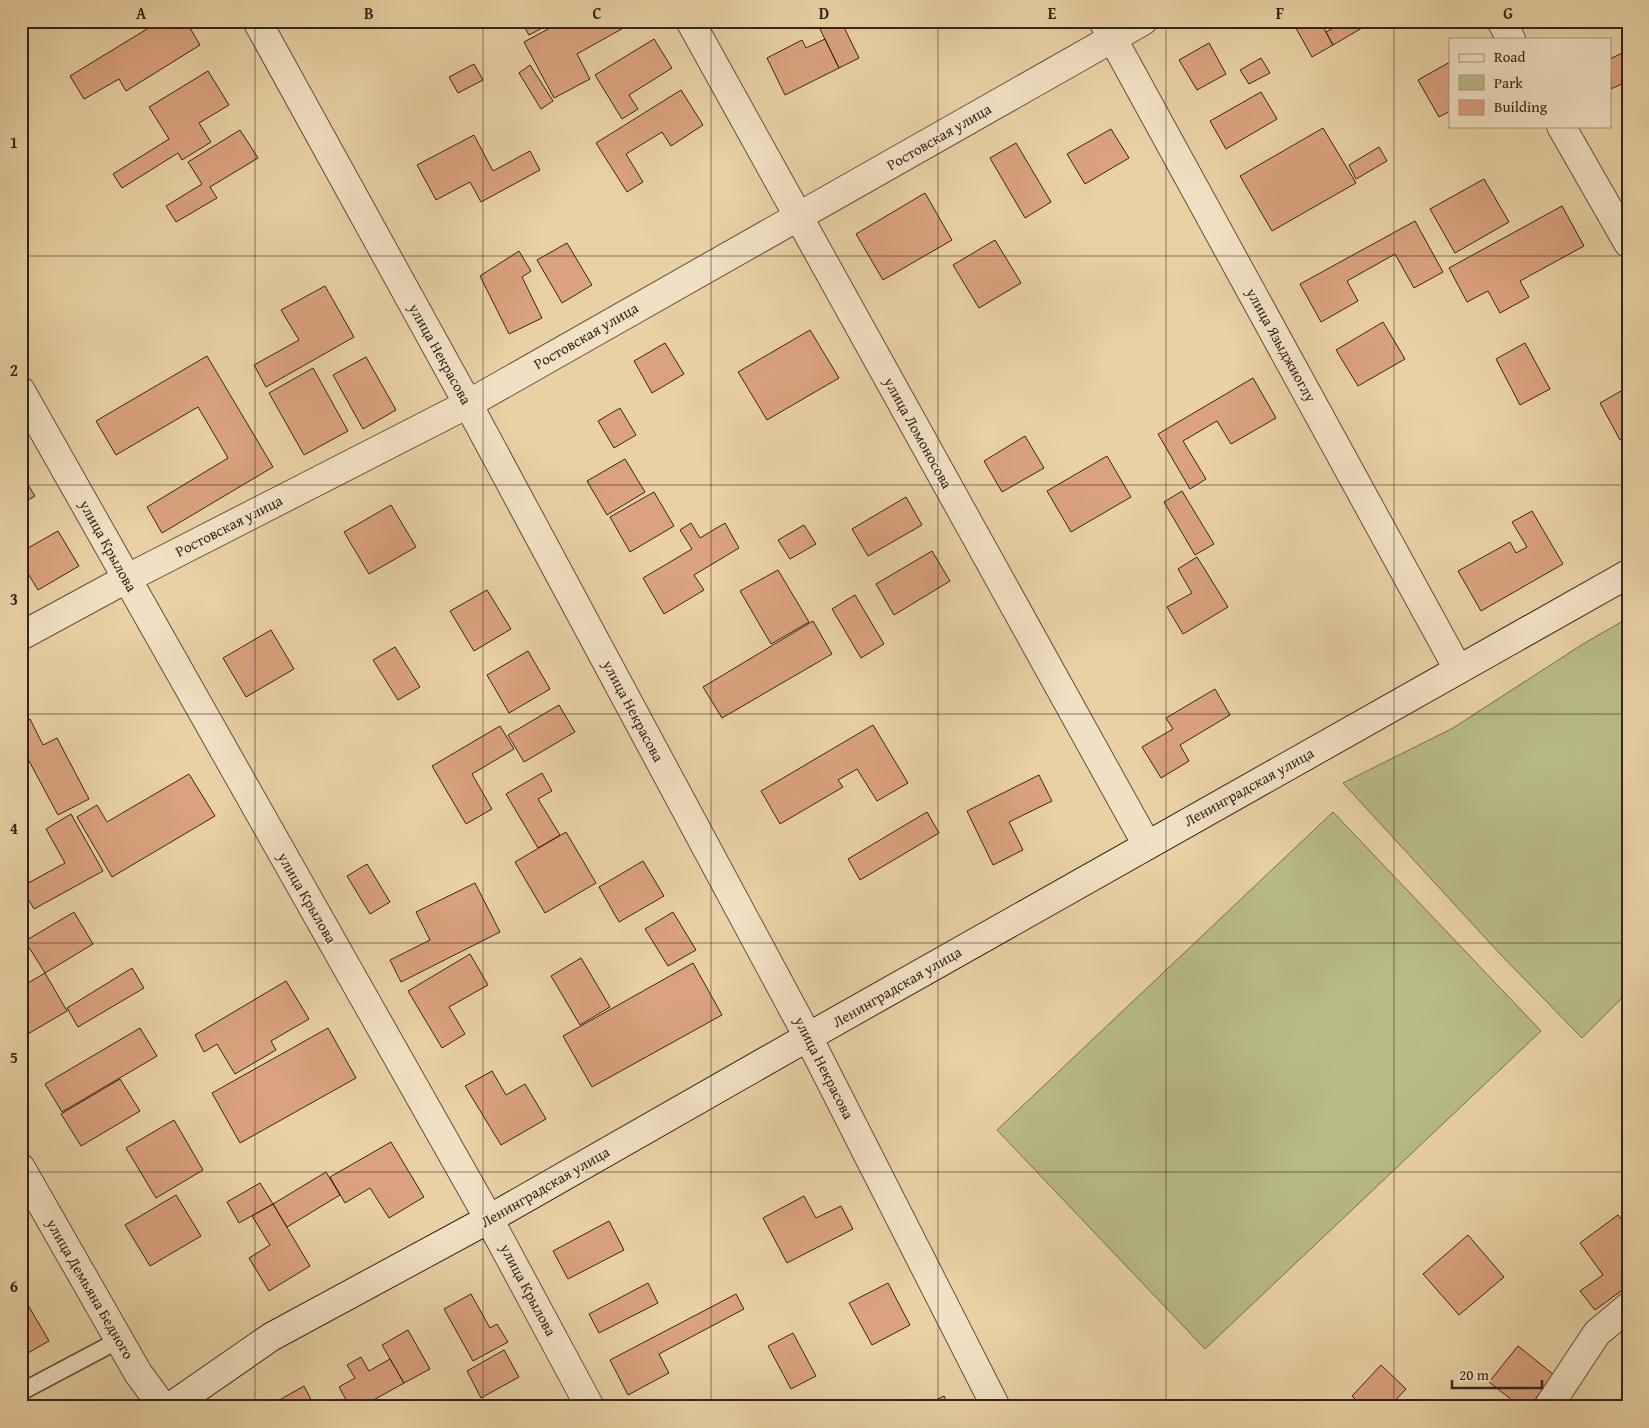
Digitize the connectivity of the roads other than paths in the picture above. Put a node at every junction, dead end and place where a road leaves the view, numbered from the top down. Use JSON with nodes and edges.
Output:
{"nodes":[{"id":1,"x":256,"y":21,"type":"edge"},
{"id":2,"x":690,"y":21,"type":"edge"},
{"id":3,"x":1143,"y":21,"type":"edge"},
{"id":4,"x":1501,"y":21,"type":"edge"},
{"id":5,"x":1108,"y":30,"type":"edge"},
{"id":6,"x":1510,"y":38,"type":"edge"},
{"id":7,"x":1562,"y":128,"type":"edge"},
{"id":8,"x":798,"y":216,"type":"junction"},
{"id":9,"x":1628,"y":244,"type":"edge"},
{"id":10,"x":21,"y":391,"type":"edge"},
{"id":11,"x":468,"y":404,"type":"junction"},
{"id":12,"x":1628,"y":574,"type":"edge"},
{"id":13,"x":126,"y":579,"type":"junction"},
{"id":14,"x":21,"y":636,"type":"edge"},
{"id":15,"x":1458,"y":670,"type":"junction"},
{"id":16,"x":1147,"y":845,"type":"junction"},
{"id":17,"x":808,"y":1037,"type":"junction"},
{"id":18,"x":21,"y":1168,"type":"edge"},
{"id":19,"x":489,"y":1219,"type":"junction"},
{"id":20,"x":1628,"y":1307,"type":"edge"},
{"id":21,"x":119,"y":1340,"type":"junction"},
{"id":22,"x":21,"y":1392,"type":"edge"},
{"id":23,"x":163,"y":1407,"type":"edge"},
{"id":24,"x":170,"y":1407,"type":"edge"},
{"id":25,"x":590,"y":1407,"type":"edge"},
{"id":26,"x":996,"y":1407,"type":"edge"},
{"id":27,"x":1548,"y":1407,"type":"edge"}],
"edges":[{"from":1,"to":11,"type":"street","name":"улица Некрасова"},
{"from":2,"to":8,"type":"street","name":"улица Ломоносова"},
{"from":3,"to":5,"type":"street","name":"Ростовская улица"},
{"from":4,"to":6,"type":"street"},
{"from":5,"to":8,"type":"street","name":"Ростовская улица"},
{"from":5,"to":15,"type":"street","name":"улица Языджиоглу"},
{"from":7,"to":9,"type":"street"},
{"from":8,"to":11,"type":"street","name":"Ростовская улица"},
{"from":8,"to":16,"type":"street","name":"улица Ломоносова"},
{"from":10,"to":13,"type":"street","name":"улица Крылова"},
{"from":11,"to":13,"type":"street","name":"Ростовская улица"},
{"from":11,"to":17,"type":"street","name":"улица Некрасова"},
{"from":12,"to":15,"type":"street","name":"Ленинградская улица"},
{"from":13,"to":14,"type":"street","name":"Ростовская улица"},
{"from":13,"to":19,"type":"street","name":"улица Крылова"},
{"from":15,"to":16,"type":"street","name":"Ленинградская улица"},
{"from":16,"to":17,"type":"street","name":"Ленинградская улица"},
{"from":17,"to":19,"type":"street","name":"Ленинградская улица"},
{"from":17,"to":26,"type":"street","name":"улица Некрасова"},
{"from":18,"to":21,"type":"street","name":"улица Демьяна Бедного"},
{"from":19,"to":24,"type":"street","name":"Ленинградская улица"},
{"from":19,"to":25,"type":"street","name":"улица Крылова"},
{"from":20,"to":27,"type":"street"},
{"from":21,"to":22,"type":"lane"},
{"from":21,"to":23,"type":"street","name":"улица Демьяна Бедного"}]}
